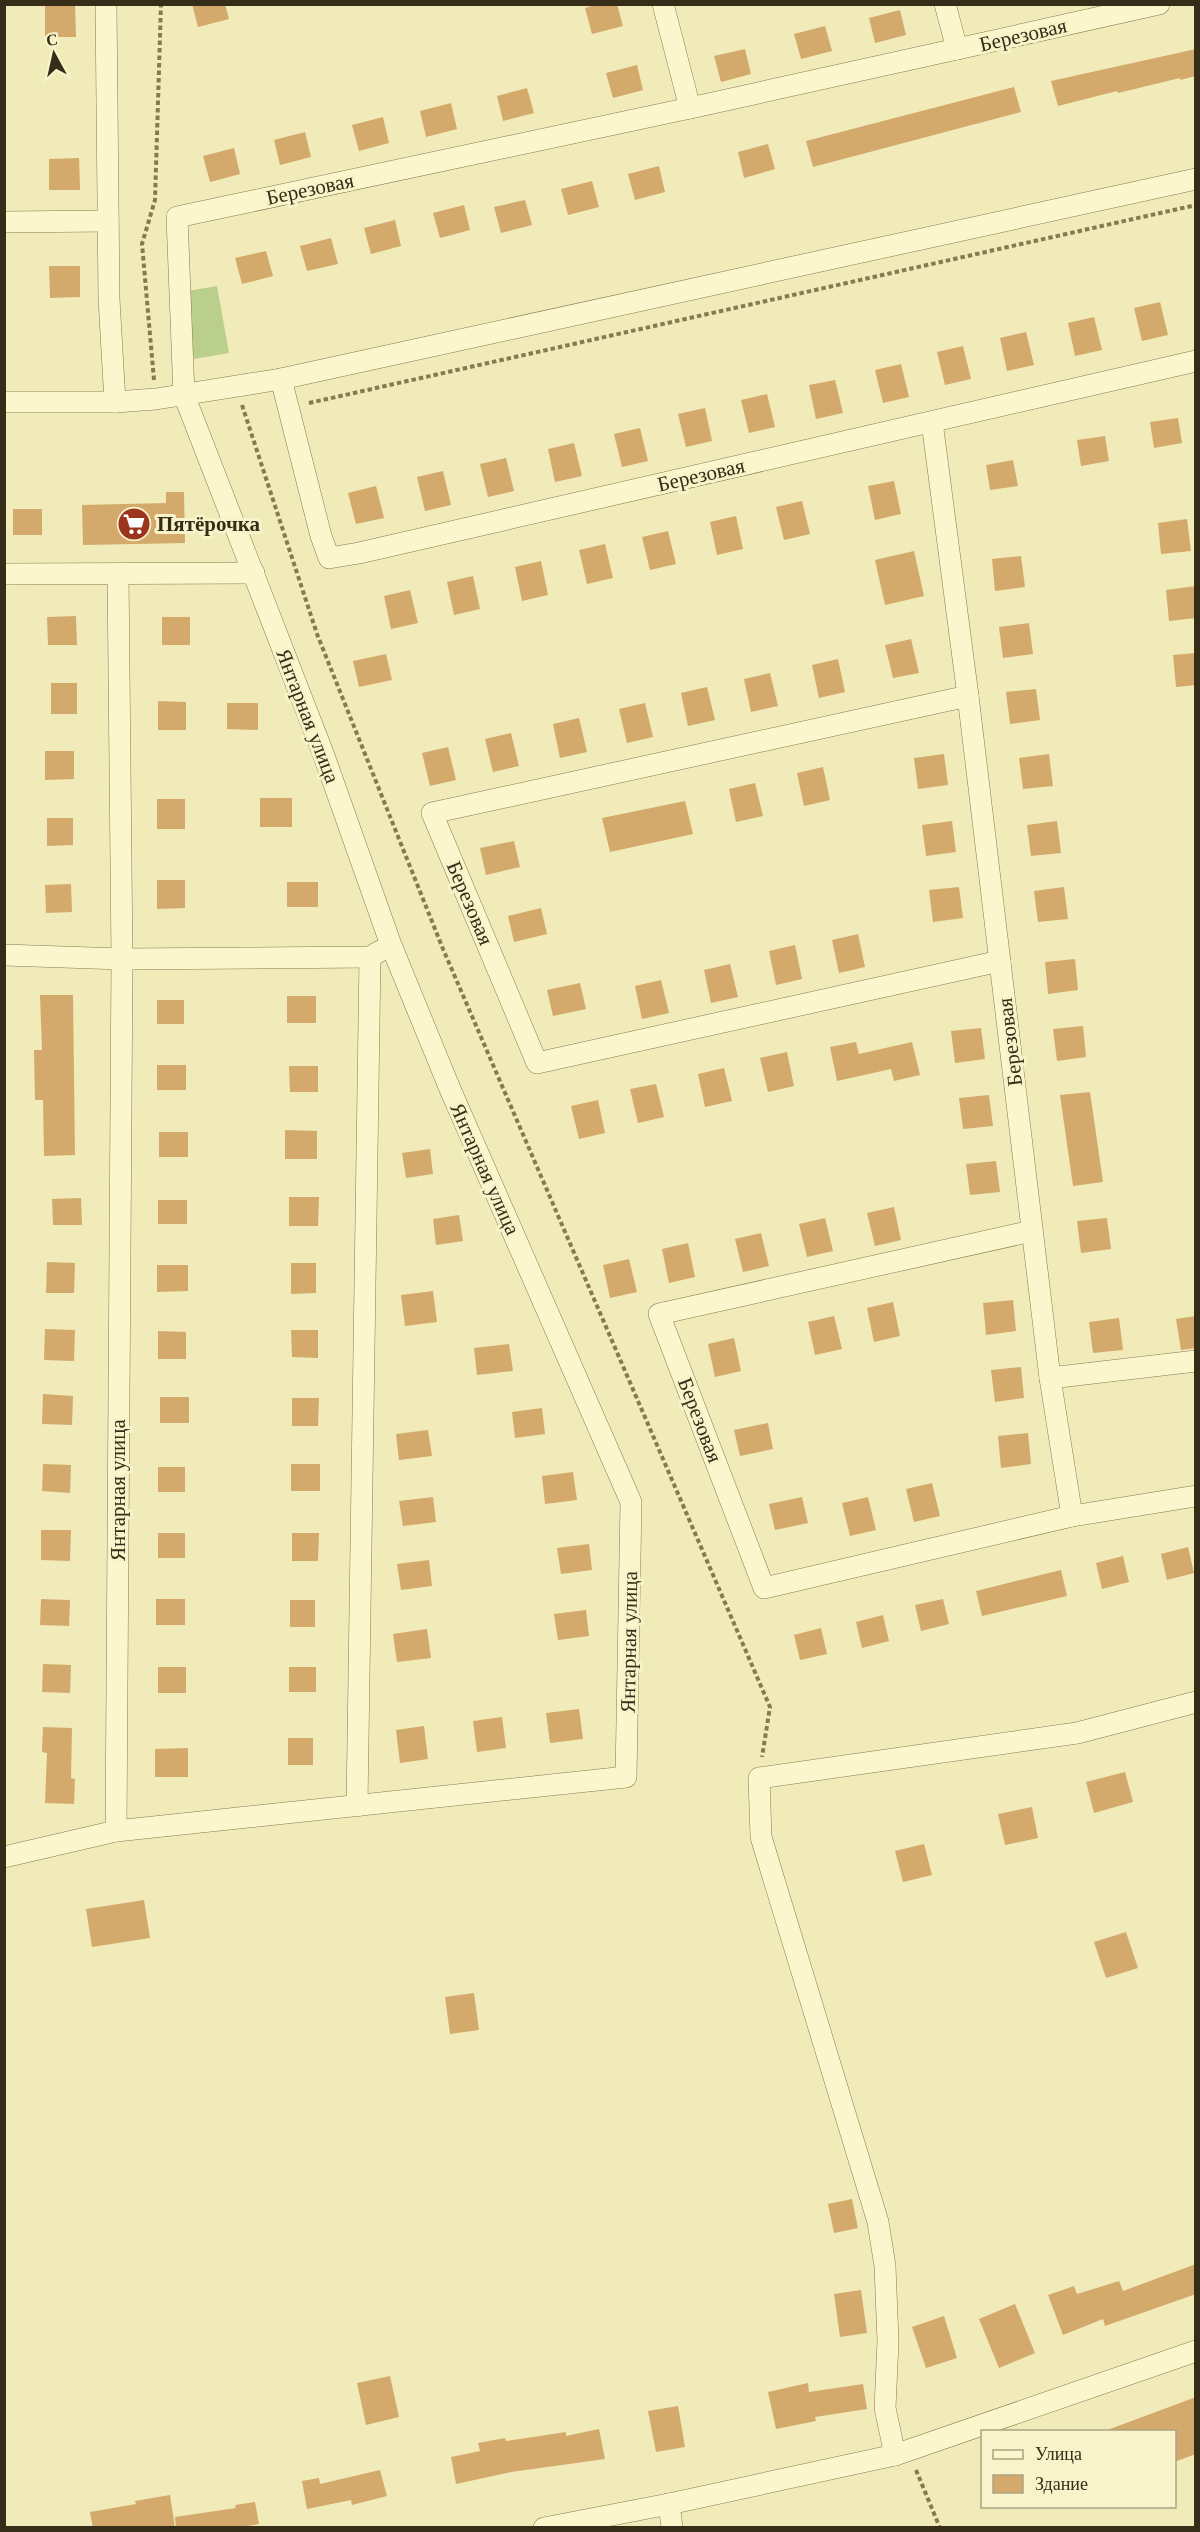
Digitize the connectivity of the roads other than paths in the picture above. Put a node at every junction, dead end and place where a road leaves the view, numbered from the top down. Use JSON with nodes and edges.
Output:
{"nodes":[{"id":1,"x":106,"y":4,"type":"edge"},
{"id":2,"x":663,"y":4,"type":"edge"},
{"id":3,"x":945,"y":4,"type":"edge"},
{"id":4,"x":1159,"y":4,"type":"edge"},
{"id":5,"x":957,"y":49,"type":"junction"},
{"id":6,"x":690,"y":108,"type":"junction"},
{"id":7,"x":1196,"y":179,"type":"edge"},
{"id":8,"x":177,"y":217,"type":"joint"},
{"id":9,"x":108,"y":221,"type":"junction"},
{"id":10,"x":4,"y":222,"type":"edge"},
{"id":11,"x":1196,"y":361,"type":"edge"},
{"id":12,"x":281,"y":379,"type":"junction"},
{"id":13,"x":184,"y":395,"type":"junction"},
{"id":14,"x":4,"y":402,"type":"edge"},
{"id":15,"x":115,"y":402,"type":"junction"},
{"id":16,"x":932,"y":422,"type":"junction"},
{"id":17,"x":254,"y":573,"type":"junction"},
{"id":18,"x":4,"y":574,"type":"edge"},
{"id":19,"x":118,"y":574,"type":"junction"},
{"id":20,"x":968,"y":696,"type":"junction"},
{"id":21,"x":391,"y":945,"type":"junction"},
{"id":22,"x":4,"y":955,"type":"edge"},
{"id":23,"x":370,"y":957,"type":"junction"},
{"id":24,"x":122,"y":959,"type":"junction"},
{"id":25,"x":1000,"y":961,"type":"junction"},
{"id":26,"x":1032,"y":1231,"type":"junction"},
{"id":27,"x":1196,"y":1361,"type":"edge"},
{"id":28,"x":1050,"y":1378,"type":"junction"},
{"id":29,"x":1196,"y":1496,"type":"edge"},
{"id":30,"x":1072,"y":1516,"type":"junction"},
{"id":31,"x":1196,"y":1702,"type":"edge"},
{"id":32,"x":357,"y":1806,"type":"junction"},
{"id":33,"x":116,"y":1831,"type":"junction"},
{"id":34,"x":4,"y":1857,"type":"edge"},
{"id":35,"x":1196,"y":2351,"type":"edge"},
{"id":36,"x":902,"y":2453,"type":"junction"},
{"id":37,"x":669,"y":2504,"type":"junction"},
{"id":38,"x":544,"y":2528,"type":"edge"},
{"id":39,"x":672,"y":2528,"type":"edge"}],
"edges":[{"from":1,"to":9,"type":"street"},
{"from":2,"to":6,"type":"street"},
{"from":3,"to":5,"type":"street","name":"Березовая"},
{"from":4,"to":5,"type":"street","name":"Березовая"},
{"from":5,"to":6,"type":"street","name":"Березовая"},
{"from":6,"to":8,"type":"street","name":"Березовая"},
{"from":7,"to":12,"type":"street"},
{"from":8,"to":13,"type":"street","name":"Янтарная улица"},
{"from":9,"to":10,"type":"street"},
{"from":9,"to":15,"type":"street"},
{"from":11,"to":16,"type":"street","name":"Березовая"},
{"from":12,"to":13,"type":"street"},
{"from":12,"to":16,"type":"street","name":"Березовая"},
{"from":13,"to":15,"type":"street"},
{"from":13,"to":17,"type":"street","name":"Янтарная улица"},
{"from":14,"to":15,"type":"street"},
{"from":16,"to":20,"type":"street","name":"Березовая"},
{"from":17,"to":19,"type":"street"},
{"from":17,"to":21,"type":"street","name":"Янтарная улица"},
{"from":18,"to":19,"type":"street"},
{"from":19,"to":24,"type":"street","name":"Янтарная улица"},
{"from":20,"to":25,"type":"street","name":"Березовая"},
{"from":20,"to":25,"type":"street","name":"Березовая"},
{"from":21,"to":23,"type":"street"},
{"from":21,"to":32,"type":"street","name":"Янтарная улица"},
{"from":22,"to":24,"type":"street"},
{"from":23,"to":24,"type":"street"},
{"from":23,"to":32,"type":"street"},
{"from":24,"to":33,"type":"street","name":"Янтарная улица"},
{"from":25,"to":26,"type":"street","name":"Березовая"},
{"from":26,"to":28,"type":"street","name":"Березовая"},
{"from":26,"to":30,"type":"street","name":"Березовая"},
{"from":27,"to":28,"type":"street"},
{"from":28,"to":30,"type":"street","name":"Березовая"},
{"from":29,"to":30,"type":"street","name":"Березовая"},
{"from":31,"to":36,"type":"street"},
{"from":32,"to":33,"type":"street"},
{"from":33,"to":34,"type":"street"},
{"from":35,"to":36,"type":"street"},
{"from":36,"to":37,"type":"street"},
{"from":37,"to":38,"type":"street"},
{"from":37,"to":39,"type":"street"}]}
